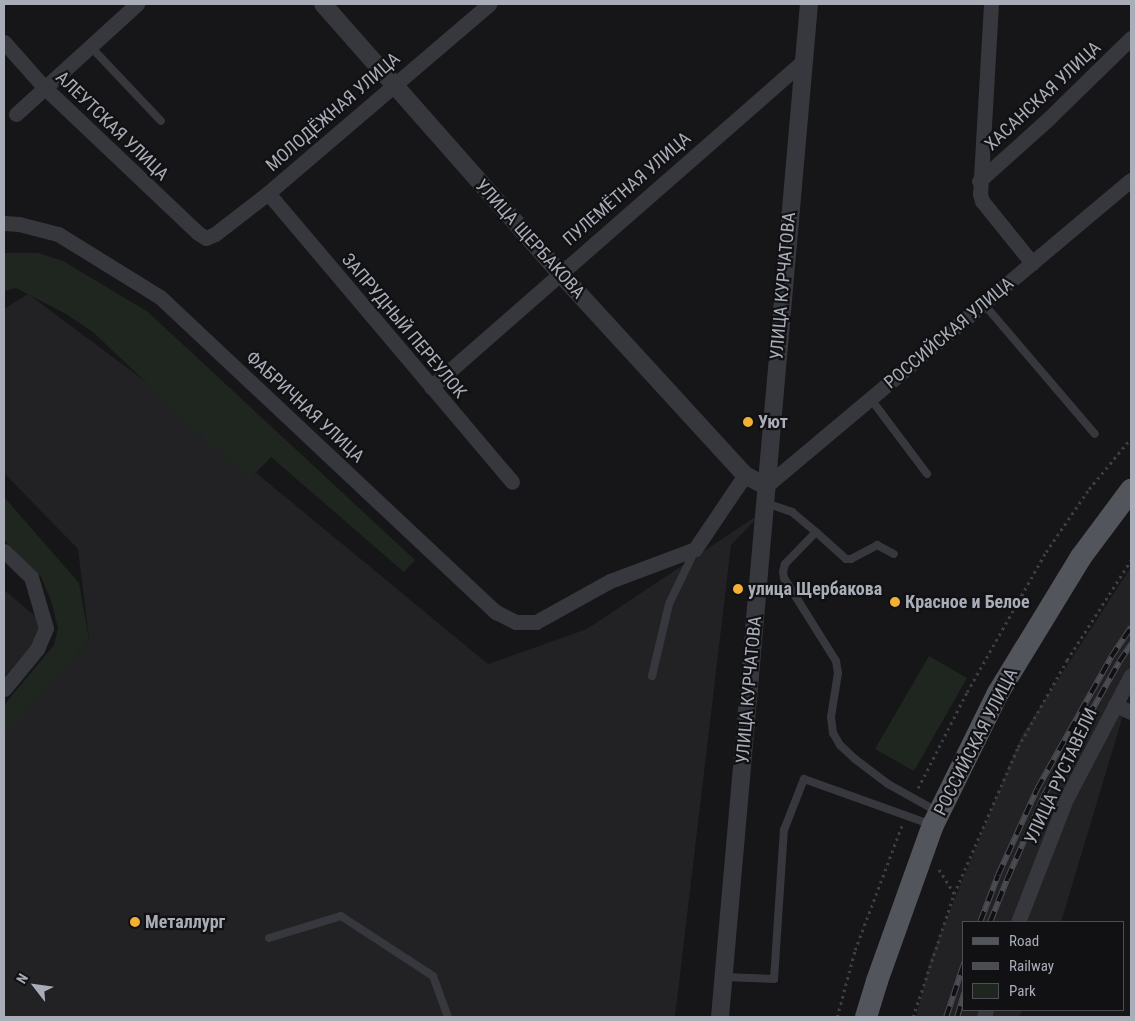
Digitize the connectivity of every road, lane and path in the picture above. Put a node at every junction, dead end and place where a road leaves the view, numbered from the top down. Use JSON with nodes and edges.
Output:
{"nodes":[{"id":1,"x":137,"y":4,"type":"edge"},
{"id":2,"x":323,"y":4,"type":"edge"},
{"id":3,"x":489,"y":4,"type":"edge"},
{"id":4,"x":809,"y":4,"type":"edge"},
{"id":5,"x":991,"y":4,"type":"edge"},
{"id":6,"x":1131,"y":38,"type":"edge"},
{"id":7,"x":4,"y":42,"type":"edge"},
{"id":8,"x":90,"y":46,"type":"junction"},
{"id":9,"x":803,"y":61,"type":"junction"},
{"id":10,"x":394,"y":84,"type":"junction"},
{"id":11,"x":44,"y":88,"type":"junction"},
{"id":12,"x":16,"y":114,"type":"dead end"},
{"id":13,"x":160,"y":121,"type":"dead end"},
{"id":14,"x":1131,"y":180,"type":"edge"},
{"id":15,"x":979,"y":181,"type":"junction"},
{"id":16,"x":268,"y":193,"type":"junction"},
{"id":17,"x":4,"y":223,"type":"edge"},
{"id":18,"x":198,"y":233,"type":"joint"},
{"id":19,"x":1032,"y":263,"type":"junction"},
{"id":20,"x":559,"y":272,"type":"junction"},
{"id":21,"x":983,"y":303,"type":"junction"},
{"id":22,"x":431,"y":387,"type":"junction"},
{"id":23,"x":870,"y":398,"type":"junction"},
{"id":24,"x":1095,"y":434,"type":"dead end"},
{"id":25,"x":928,"y":474,"type":"dead end"},
{"id":26,"x":745,"y":475,"type":"junction"},
{"id":27,"x":512,"y":482,"type":"dead end"},
{"id":28,"x":1131,"y":490,"type":"edge"},
{"id":29,"x":765,"y":494,"type":"junction"},
{"id":30,"x":1131,"y":513,"type":"edge"},
{"id":31,"x":816,"y":532,"type":"junction"},
{"id":32,"x":695,"y":548,"type":"junction"},
{"id":33,"x":4,"y":551,"type":"edge"},
{"id":34,"x":894,"y":554,"type":"dead end"},
{"id":35,"x":1131,"y":560,"type":"edge"},
{"id":36,"x":1131,"y":675,"type":"edge"},
{"id":37,"x":652,"y":676,"type":"dead end"},
{"id":38,"x":4,"y":689,"type":"edge"},
{"id":39,"x":1115,"y":705,"type":"junction"},
{"id":40,"x":1131,"y":712,"type":"edge"},
{"id":41,"x":937,"y":819,"type":"junction"},
{"id":42,"x":935,"y":862,"type":"junction"},
{"id":43,"x":954,"y":894,"type":"junction"},
{"id":44,"x":1018,"y":921,"type":"edge"},
{"id":45,"x":269,"y":938,"type":"dead end"},
{"id":46,"x":724,"y":977,"type":"junction"},
{"id":47,"x":448,"y":1017,"type":"edge"},
{"id":48,"x":720,"y":1017,"type":"edge"},
{"id":49,"x":866,"y":1017,"type":"edge"},
{"id":50,"x":882,"y":1017,"type":"edge"},
{"id":51,"x":913,"y":1017,"type":"edge"}],
"edges":[{"from":1,"to":8,"type":"street"},
{"from":2,"to":10,"type":"street","name":"УЛИЦА ЩЕРБАКОВА"},
{"from":3,"to":10,"type":"street","name":"МОЛОДЁЖНАЯ УЛИЦА"},
{"from":4,"to":9,"type":"street","name":"УЛИЦА КУРЧАТОВА"},
{"from":5,"to":15,"type":"street"},
{"from":6,"to":15,"type":"street","name":"ХАСАНСКАЯ УЛИЦА"},
{"from":7,"to":11,"type":"street","name":"АЛЕУТСКАЯ УЛИЦА"},
{"from":8,"to":11,"type":"street"},
{"from":8,"to":13,"type":"lane"},
{"from":9,"to":20,"type":"street","name":"ПУЛЕМЁТНАЯ УЛИЦА"},
{"from":9,"to":29,"type":"street","name":"УЛИЦА КУРЧАТОВА"},
{"from":10,"to":16,"type":"street","name":"МОЛОДЁЖНАЯ УЛИЦА"},
{"from":10,"to":20,"type":"street","name":"УЛИЦА ЩЕРБАКОВА"},
{"from":11,"to":12,"type":"street"},
{"from":11,"to":18,"type":"street","name":"АЛЕУТСКАЯ УЛИЦА"},
{"from":14,"to":19,"type":"street","name":"РОССИЙСКАЯ УЛИЦА"},
{"from":15,"to":19,"type":"street"},
{"from":16,"to":18,"type":"street","name":"МОЛОДЁЖНАЯ УЛИЦА"},
{"from":16,"to":22,"type":"street","name":"ЗАПРУДНЫЙ ПЕРЕУЛОК"},
{"from":17,"to":32,"type":"street","name":"ФАБРИЧНАЯ УЛИЦА"},
{"from":19,"to":21,"type":"street","name":"РОССИЙСКАЯ УЛИЦА"},
{"from":20,"to":22,"type":"street","name":"ПУЛЕМЁТНАЯ УЛИЦА"},
{"from":20,"to":26,"type":"street","name":"УЛИЦА ЩЕРБАКОВА"},
{"from":21,"to":23,"type":"street","name":"РОССИЙСКАЯ УЛИЦА"},
{"from":21,"to":24,"type":"lane"},
{"from":22,"to":27,"type":"street","name":"ЗАПРУДНЫЙ ПЕРЕУЛОК"},
{"from":23,"to":25,"type":"lane"},
{"from":23,"to":29,"type":"street","name":"РОССИЙСКАЯ УЛИЦА"},
{"from":26,"to":29,"type":"street","name":"УЛИЦА ЩЕРБАКОВА"},
{"from":26,"to":32,"type":"street"},
{"from":28,"to":41,"type":"main road","name":"РОССИЙСКАЯ УЛИЦА"},
{"from":29,"to":31,"type":"lane"},
{"from":29,"to":46,"type":"street","name":"УЛИЦА КУРЧАТОВА"},
{"from":30,"to":42,"type":"main road","name":"РОССИЙСКАЯ УЛИЦА"},
{"from":31,"to":34,"type":"lane"},
{"from":31,"to":41,"type":"lane"},
{"from":32,"to":37,"type":"lane"},
{"from":33,"to":38,"type":"street"},
{"from":35,"to":43,"type":"path"},
{"from":36,"to":39,"type":"street","name":"УЛИЦА РУСТАВЕЛИ"},
{"from":39,"to":40,"type":"street"},
{"from":39,"to":44,"type":"street","name":"УЛИЦА РУСТАВЕЛИ"},
{"from":41,"to":46,"type":"lane"},
{"from":41,"to":49,"type":"main road","name":"РОССИЙСКАЯ УЛИЦА"},
{"from":42,"to":43,"type":"path"},
{"from":42,"to":50,"type":"main road","name":"РОССИЙСКАЯ УЛИЦА"},
{"from":43,"to":51,"type":"path"},
{"from":45,"to":47,"type":"lane"},
{"from":46,"to":48,"type":"street","name":"УЛИЦА КУРЧАТОВА"}]}
